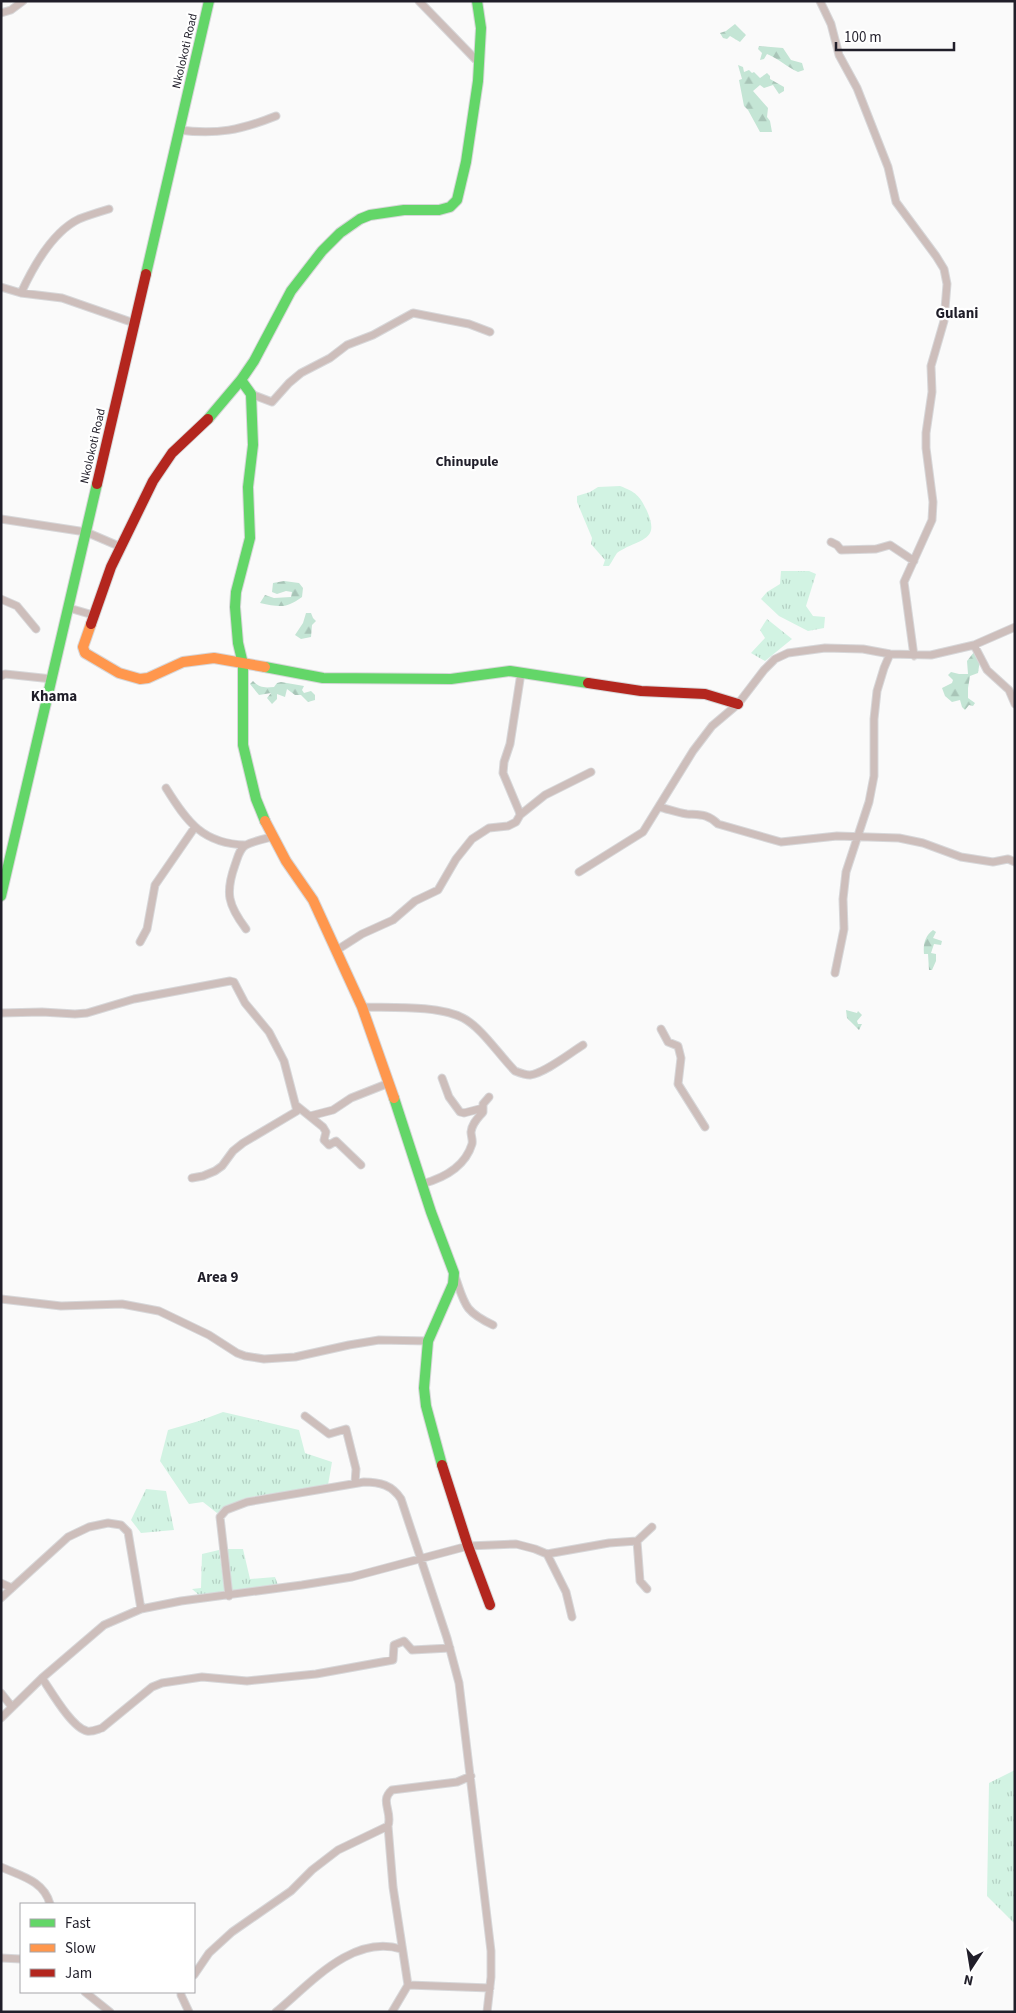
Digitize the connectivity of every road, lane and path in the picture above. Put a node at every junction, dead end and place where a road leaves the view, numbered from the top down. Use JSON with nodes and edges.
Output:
{"nodes":[{"id":1,"x":23,"y":1,"type":"edge"},
{"id":2,"x":210,"y":1,"type":"edge"},
{"id":3,"x":418,"y":1,"type":"edge"},
{"id":4,"x":477,"y":1,"type":"edge"},
{"id":5,"x":820,"y":1,"type":"edge"},
{"id":6,"x":1,"y":13,"type":"edge"},
{"id":7,"x":479,"y":63,"type":"junction"},
{"id":8,"x":276,"y":116,"type":"dead end"},
{"id":9,"x":179,"y":130,"type":"junction"},
{"id":10,"x":109,"y":209,"type":"dead end"},
{"id":11,"x":1,"y":287,"type":"edge"},
{"id":12,"x":21,"y":293,"type":"junction"},
{"id":13,"x":134,"y":322,"type":"junction"},
{"id":14,"x":490,"y":332,"type":"dead end"},
{"id":15,"x":242,"y":380,"type":"junction"},
{"id":16,"x":251,"y":394,"type":"junction"},
{"id":17,"x":1,"y":519,"type":"edge"},
{"id":18,"x":86,"y":532,"type":"junction"},
{"id":19,"x":831,"y":542,"type":"dead end"},
{"id":20,"x":121,"y":547,"type":"junction"},
{"id":21,"x":914,"y":561,"type":"junction"},
{"id":22,"x":1,"y":599,"type":"edge"},
{"id":23,"x":69,"y":608,"type":"junction"},
{"id":24,"x":93,"y":615,"type":"junction"},
{"id":25,"x":1015,"y":627,"type":"edge"},
{"id":26,"x":36,"y":629,"type":"dead end"},
{"id":27,"x":974,"y":645,"type":"junction"},
{"id":28,"x":890,"y":654,"type":"junction"},
{"id":29,"x":914,"y":656,"type":"junction"},
{"id":30,"x":243,"y":664,"type":"junction"},
{"id":31,"x":521,"y":672,"type":"junction"},
{"id":32,"x":3,"y":674,"type":"edge"},
{"id":33,"x":52,"y":679,"type":"junction"},
{"id":34,"x":738,"y":704,"type":"junction"},
{"id":35,"x":1015,"y":704,"type":"edge"},
{"id":36,"x":591,"y":772,"type":"dead end"},
{"id":37,"x":166,"y":788,"type":"dead end"},
{"id":38,"x":659,"y":807,"type":"junction"},
{"id":39,"x":520,"y":815,"type":"junction"},
{"id":40,"x":195,"y":827,"type":"junction"},
{"id":41,"x":272,"y":837,"type":"junction"},
{"id":42,"x":857,"y":837,"type":"junction"},
{"id":43,"x":246,"y":845,"type":"junction"},
{"id":44,"x":1015,"y":862,"type":"edge"},
{"id":45,"x":579,"y":872,"type":"dead end"},
{"id":46,"x":1,"y":896,"type":"edge"},
{"id":47,"x":246,"y":929,"type":"dead end"},
{"id":48,"x":140,"y":942,"type":"dead end"},
{"id":49,"x":337,"y":950,"type":"junction"},
{"id":50,"x":835,"y":973,"type":"dead end"},
{"id":51,"x":362,"y":1007,"type":"junction"},
{"id":52,"x":1,"y":1013,"type":"edge"},
{"id":53,"x":661,"y":1029,"type":"dead end"},
{"id":54,"x":583,"y":1045,"type":"dead end"},
{"id":55,"x":442,"y":1078,"type":"dead end"},
{"id":56,"x":389,"y":1083,"type":"junction"},
{"id":57,"x":489,"y":1097,"type":"dead end"},
{"id":58,"x":297,"y":1106,"type":"junction"},
{"id":59,"x":483,"y":1108,"type":"junction"},
{"id":60,"x":310,"y":1116,"type":"junction"},
{"id":61,"x":705,"y":1127,"type":"dead end"},
{"id":62,"x":361,"y":1165,"type":"dead end"},
{"id":63,"x":192,"y":1178,"type":"dead end"},
{"id":64,"x":422,"y":1184,"type":"junction"},
{"id":65,"x":454,"y":1273,"type":"junction"},
{"id":66,"x":1,"y":1299,"type":"edge"},
{"id":67,"x":493,"y":1325,"type":"dead end"},
{"id":68,"x":428,"y":1340,"type":"junction"},
{"id":69,"x":305,"y":1416,"type":"dead end"},
{"id":70,"x":355,"y":1482,"type":"junction"},
{"id":71,"x":652,"y":1527,"type":"dead end"},
{"id":72,"x":636,"y":1541,"type":"junction"},
{"id":73,"x":468,"y":1546,"type":"junction"},
{"id":74,"x":547,"y":1554,"type":"junction"},
{"id":75,"x":420,"y":1560,"type":"junction"},
{"id":76,"x":1,"y":1583,"type":"edge"},
{"id":77,"x":12,"y":1588,"type":"junction"},
{"id":78,"x":647,"y":1588,"type":"dead end"},
{"id":79,"x":229,"y":1596,"type":"junction"},
{"id":80,"x":1,"y":1598,"type":"edge"},
{"id":81,"x":490,"y":1605,"type":"dead end"},
{"id":82,"x":141,"y":1609,"type":"junction"},
{"id":83,"x":572,"y":1617,"type":"dead end"},
{"id":84,"x":450,"y":1648,"type":"junction"},
{"id":85,"x":42,"y":1678,"type":"junction"},
{"id":86,"x":1,"y":1693,"type":"edge"},
{"id":87,"x":12,"y":1707,"type":"junction"},
{"id":88,"x":1,"y":1718,"type":"edge"},
{"id":89,"x":471,"y":1776,"type":"junction"},
{"id":90,"x":388,"y":1826,"type":"junction"},
{"id":91,"x":1,"y":1868,"type":"edge"},
{"id":92,"x":50,"y":1903,"type":"edge"},
{"id":93,"x":402,"y":1949,"type":"junction"},
{"id":94,"x":1,"y":1958,"type":"edge"},
{"id":95,"x":20,"y":1959,"type":"edge"},
{"id":96,"x":195,"y":1974,"type":"edge"},
{"id":97,"x":408,"y":1985,"type":"junction"},
{"id":98,"x":490,"y":1988,"type":"junction"},
{"id":99,"x":86,"y":1993,"type":"edge"},
{"id":100,"x":181,"y":1993,"type":"edge"},
{"id":101,"x":110,"y":2012,"type":"edge"},
{"id":102,"x":190,"y":2012,"type":"edge"},
{"id":103,"x":276,"y":2012,"type":"edge"},
{"id":104,"x":392,"y":2012,"type":"edge"},
{"id":105,"x":487,"y":2012,"type":"edge"}],
"edges":[{"from":1,"to":6,"type":"street"},
{"from":2,"to":9,"type":"street","name":"Nkolokoti Road"},
{"from":3,"to":7,"type":"street"},
{"from":4,"to":7,"type":"street"},
{"from":5,"to":21,"type":"street"},
{"from":7,"to":15,"type":"street"},
{"from":8,"to":9,"type":"street"},
{"from":9,"to":13,"type":"street","name":"Nkolokoti Road"},
{"from":10,"to":12,"type":"street"},
{"from":11,"to":12,"type":"street"},
{"from":12,"to":13,"type":"street"},
{"from":13,"to":18,"type":"street","name":"Nkolokoti Road"},
{"from":14,"to":16,"type":"street"},
{"from":15,"to":16,"type":"street"},
{"from":15,"to":20,"type":"street"},
{"from":16,"to":30,"type":"street"},
{"from":17,"to":18,"type":"street"},
{"from":18,"to":20,"type":"street"},
{"from":18,"to":23,"type":"street","name":"Nkolokoti Road"},
{"from":19,"to":21,"type":"street"},
{"from":20,"to":24,"type":"street"},
{"from":21,"to":29,"type":"street"},
{"from":22,"to":26,"type":"street"},
{"from":23,"to":24,"type":"street"},
{"from":23,"to":33,"type":"street","name":"Nkolokoti Road"},
{"from":24,"to":30,"type":"street"},
{"from":25,"to":27,"type":"street"},
{"from":27,"to":29,"type":"street"},
{"from":27,"to":35,"type":"street"},
{"from":28,"to":29,"type":"street"},
{"from":28,"to":34,"type":"street"},
{"from":28,"to":42,"type":"street"},
{"from":30,"to":31,"type":"street"},
{"from":30,"to":41,"type":"street"},
{"from":31,"to":34,"type":"street"},
{"from":31,"to":39,"type":"street"},
{"from":32,"to":33,"type":"street"},
{"from":33,"to":46,"type":"street","name":"Nkolokoti Road"},
{"from":34,"to":38,"type":"street"},
{"from":36,"to":39,"type":"street"},
{"from":37,"to":40,"type":"street"},
{"from":38,"to":42,"type":"street"},
{"from":38,"to":45,"type":"street"},
{"from":39,"to":49,"type":"street"},
{"from":40,"to":43,"type":"street"},
{"from":40,"to":48,"type":"street"},
{"from":41,"to":43,"type":"street"},
{"from":41,"to":49,"type":"street"},
{"from":42,"to":44,"type":"street"},
{"from":42,"to":50,"type":"street"},
{"from":43,"to":47,"type":"street"},
{"from":49,"to":51,"type":"street"},
{"from":51,"to":54,"type":"street"},
{"from":51,"to":56,"type":"street"},
{"from":52,"to":58,"type":"street"},
{"from":53,"to":61,"type":"street"},
{"from":55,"to":59,"type":"street"},
{"from":56,"to":60,"type":"street"},
{"from":56,"to":64,"type":"street"},
{"from":57,"to":59,"type":"street"},
{"from":58,"to":60,"type":"street"},
{"from":58,"to":63,"type":"street"},
{"from":59,"to":64,"type":"street"},
{"from":60,"to":62,"type":"street"},
{"from":64,"to":65,"type":"street"},
{"from":65,"to":67,"type":"street"},
{"from":65,"to":68,"type":"street"},
{"from":66,"to":68,"type":"street"},
{"from":68,"to":73,"type":"street"},
{"from":69,"to":70,"type":"street"},
{"from":70,"to":75,"type":"street"},
{"from":70,"to":79,"type":"street"},
{"from":71,"to":72,"type":"street"},
{"from":72,"to":74,"type":"street"},
{"from":72,"to":78,"type":"street"},
{"from":73,"to":74,"type":"street"},
{"from":73,"to":75,"type":"street"},
{"from":73,"to":81,"type":"street"},
{"from":74,"to":83,"type":"street"},
{"from":75,"to":79,"type":"street"},
{"from":75,"to":84,"type":"street"},
{"from":76,"to":77,"type":"street"},
{"from":77,"to":80,"type":"street"},
{"from":77,"to":82,"type":"street"},
{"from":79,"to":82,"type":"street"},
{"from":82,"to":85,"type":"street"},
{"from":84,"to":85,"type":"street"},
{"from":84,"to":89,"type":"street"},
{"from":85,"to":87,"type":"street"},
{"from":86,"to":87,"type":"street"},
{"from":87,"to":88,"type":"street"},
{"from":89,"to":90,"type":"street"},
{"from":89,"to":98,"type":"street"},
{"from":90,"to":93,"type":"street"},
{"from":90,"to":96,"type":"street"},
{"from":91,"to":92,"type":"street"},
{"from":93,"to":97,"type":"street"},
{"from":93,"to":103,"type":"street"},
{"from":94,"to":95,"type":"street"},
{"from":97,"to":98,"type":"street"},
{"from":97,"to":104,"type":"street"},
{"from":98,"to":105,"type":"street"},
{"from":99,"to":101,"type":"street"},
{"from":100,"to":102,"type":"street"}]}
